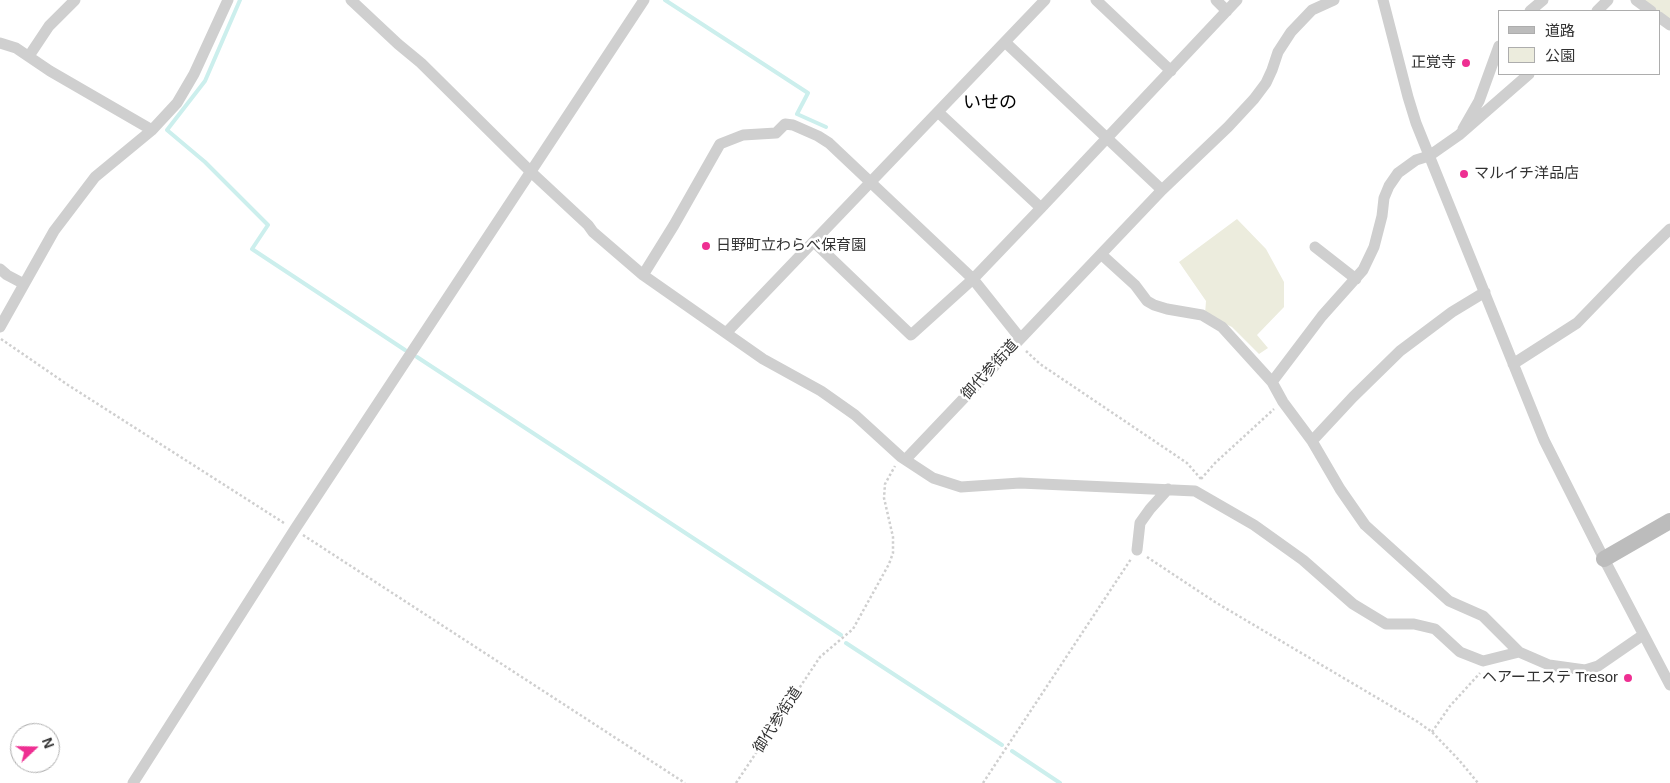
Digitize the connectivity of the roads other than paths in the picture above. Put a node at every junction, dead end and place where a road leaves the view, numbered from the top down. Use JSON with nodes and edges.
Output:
{"nodes":[{"id":1,"x":74,"y":0,"type":"edge"},
{"id":2,"x":228,"y":0,"type":"edge"},
{"id":3,"x":351,"y":0,"type":"edge"},
{"id":4,"x":644,"y":0,"type":"edge"},
{"id":5,"x":1045,"y":0,"type":"edge"},
{"id":6,"x":1096,"y":0,"type":"edge"},
{"id":7,"x":1216,"y":0,"type":"edge"},
{"id":8,"x":1237,"y":0,"type":"edge"},
{"id":9,"x":1334,"y":0,"type":"edge"},
{"id":10,"x":1383,"y":0,"type":"edge"},
{"id":11,"x":1543,"y":0,"type":"edge"},
{"id":12,"x":1608,"y":0,"type":"edge"},
{"id":13,"x":1636,"y":0,"type":"edge"},
{"id":14,"x":1309,"y":5,"type":"edge"},
{"id":15,"x":1227,"y":10,"type":"junction"},
{"id":16,"x":1531,"y":10,"type":"edge"},
{"id":17,"x":1598,"y":10,"type":"edge"},
{"id":18,"x":1650,"y":10,"type":"edge"},
{"id":19,"x":1005,"y":42,"type":"junction"},
{"id":20,"x":0,"y":43,"type":"edge"},
{"id":21,"x":1498,"y":49,"type":"edge"},
{"id":22,"x":29,"y":56,"type":"junction"},
{"id":23,"x":1171,"y":71,"type":"junction"},
{"id":24,"x":1528,"y":75,"type":"edge"},
{"id":25,"x":938,"y":112,"type":"junction"},
{"id":26,"x":152,"y":130,"type":"junction"},
{"id":27,"x":1459,"y":136,"type":"junction"},
{"id":28,"x":1106,"y":138,"type":"junction"},
{"id":29,"x":1429,"y":156,"type":"junction"},
{"id":30,"x":531,"y":172,"type":"junction"},
{"id":31,"x":870,"y":182,"type":"junction"},
{"id":32,"x":1162,"y":190,"type":"junction"},
{"id":33,"x":1042,"y":208,"type":"junction"},
{"id":34,"x":1670,"y":229,"type":"edge"},
{"id":35,"x":814,"y":242,"type":"junction"},
{"id":36,"x":1315,"y":247,"type":"dead end"},
{"id":37,"x":1102,"y":255,"type":"junction"},
{"id":38,"x":0,"y":269,"type":"edge"},
{"id":39,"x":643,"y":275,"type":"junction"},
{"id":40,"x":973,"y":279,"type":"junction"},
{"id":41,"x":1356,"y":279,"type":"junction"},
{"id":42,"x":24,"y":284,"type":"junction"},
{"id":43,"x":1484,"y":292,"type":"junction"},
{"id":44,"x":0,"y":327,"type":"edge"},
{"id":45,"x":726,"y":334,"type":"junction"},
{"id":46,"x":1020,"y":338,"type":"junction"},
{"id":47,"x":1513,"y":364,"type":"junction"},
{"id":48,"x":1272,"y":382,"type":"junction"},
{"id":49,"x":1312,"y":441,"type":"junction"},
{"id":50,"x":904,"y":458,"type":"junction"},
{"id":51,"x":1168,"y":489,"type":"junction"},
{"id":52,"x":1670,"y":521,"type":"edge"},
{"id":53,"x":1137,"y":550,"type":"road end"},
{"id":54,"x":1604,"y":560,"type":"junction"},
{"id":55,"x":1643,"y":635,"type":"junction"},
{"id":56,"x":1518,"y":652,"type":"junction"},
{"id":57,"x":1670,"y":684,"type":"edge"},
{"id":58,"x":133,"y":783,"type":"edge"}],
"edges":[{"from":1,"to":22,"type":"street"},
{"from":2,"to":26,"type":"street"},
{"from":3,"to":30,"type":"street"},
{"from":4,"to":30,"type":"street"},
{"from":5,"to":19,"type":"street"},
{"from":6,"to":23,"type":"street"},
{"from":7,"to":15,"type":"street"},
{"from":8,"to":15,"type":"street"},
{"from":9,"to":14,"type":"street","name":"御代参街道"},
{"from":10,"to":29,"type":"street"},
{"from":11,"to":16,"type":"street"},
{"from":12,"to":17,"type":"street"},
{"from":13,"to":18,"type":"street"},
{"from":14,"to":32,"type":"street","name":"御代参街道"},
{"from":15,"to":23,"type":"street"},
{"from":19,"to":25,"type":"street"},
{"from":19,"to":28,"type":"street"},
{"from":20,"to":22,"type":"street"},
{"from":21,"to":27,"type":"street"},
{"from":22,"to":26,"type":"street"},
{"from":23,"to":28,"type":"street"},
{"from":24,"to":27,"type":"street"},
{"from":25,"to":31,"type":"street"},
{"from":25,"to":33,"type":"street"},
{"from":26,"to":42,"type":"street"},
{"from":27,"to":29,"type":"street"},
{"from":28,"to":32,"type":"street"},
{"from":28,"to":33,"type":"street"},
{"from":29,"to":41,"type":"street"},
{"from":29,"to":43,"type":"street"},
{"from":30,"to":39,"type":"street"},
{"from":30,"to":58,"type":"street"},
{"from":31,"to":35,"type":"street"},
{"from":31,"to":39,"type":"street"},
{"from":31,"to":40,"type":"street"},
{"from":32,"to":37,"type":"street","name":"御代参街道"},
{"from":33,"to":40,"type":"street"},
{"from":34,"to":47,"type":"street"},
{"from":35,"to":40,"type":"street"},
{"from":35,"to":45,"type":"street"},
{"from":36,"to":41,"type":"street"},
{"from":37,"to":46,"type":"street","name":"御代参街道"},
{"from":37,"to":48,"type":"street"},
{"from":38,"to":42,"type":"street"},
{"from":39,"to":45,"type":"street"},
{"from":40,"to":46,"type":"street"},
{"from":41,"to":48,"type":"street"},
{"from":42,"to":44,"type":"street"},
{"from":43,"to":47,"type":"street"},
{"from":43,"to":49,"type":"street"},
{"from":45,"to":50,"type":"street"},
{"from":46,"to":50,"type":"street","name":"御代参街道"},
{"from":47,"to":54,"type":"street"},
{"from":48,"to":49,"type":"street"},
{"from":49,"to":56,"type":"street"},
{"from":50,"to":51,"type":"street"},
{"from":51,"to":53,"type":"street"},
{"from":51,"to":56,"type":"street"},
{"from":52,"to":54,"type":"street"},
{"from":54,"to":55,"type":"street"},
{"from":55,"to":56,"type":"street"},
{"from":55,"to":57,"type":"street"}]}
